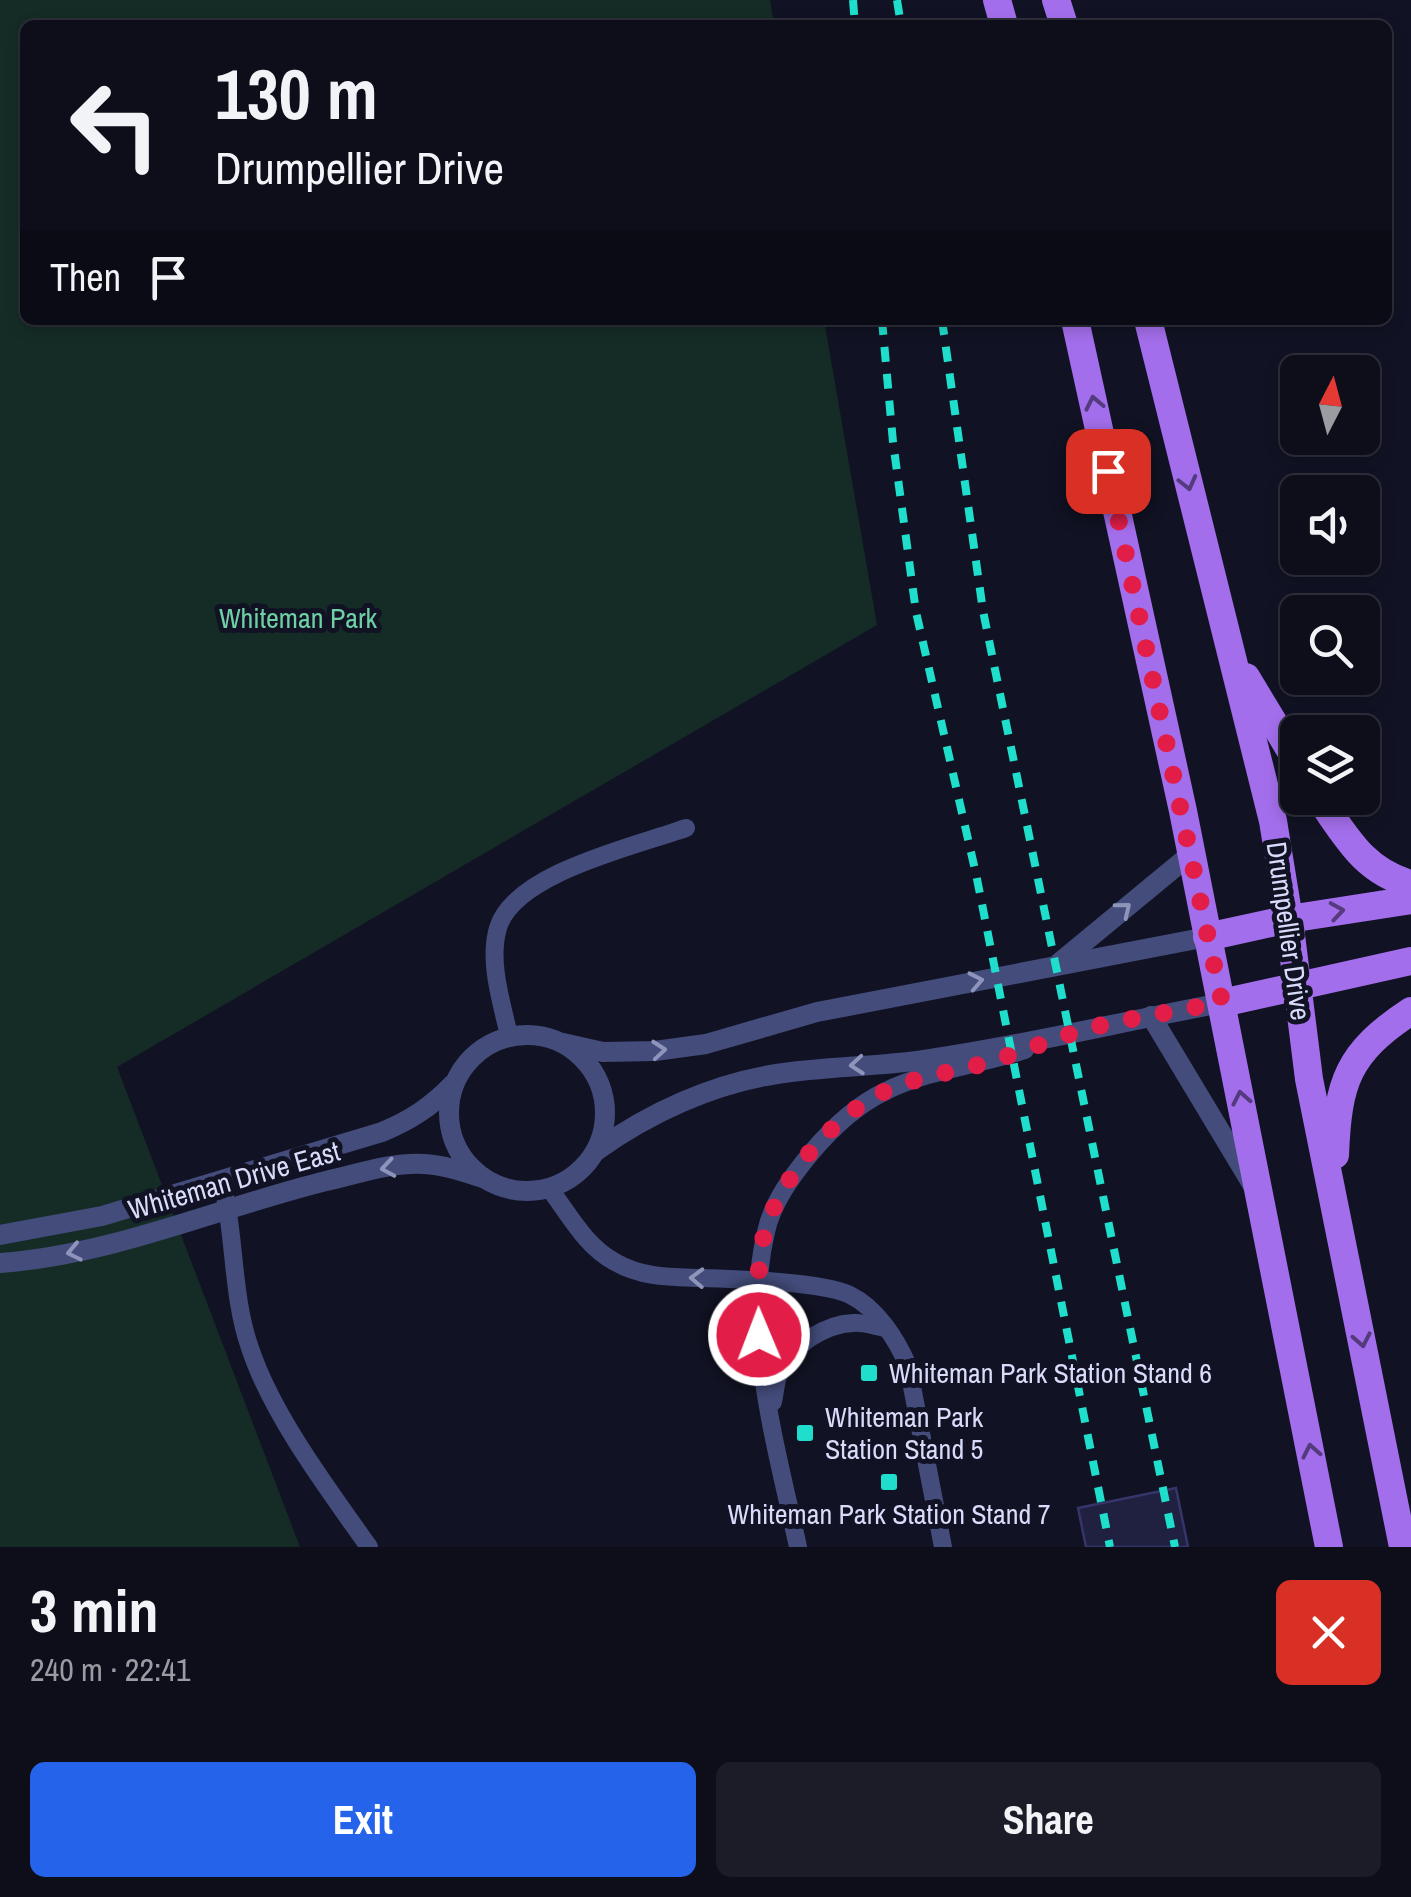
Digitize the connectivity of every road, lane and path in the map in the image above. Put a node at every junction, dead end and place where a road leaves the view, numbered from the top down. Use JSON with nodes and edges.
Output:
{"nodes":[{"id":1,"x":1077,"y":325,"type":"edge"},
{"id":2,"x":1149,"y":325,"type":"edge"},
{"id":3,"x":1230,"y":650,"type":"junction"},
{"id":4,"x":1280,"y":733,"type":"edge"},
{"id":5,"x":1331,"y":815,"type":"edge"},
{"id":6,"x":686,"y":828,"type":"dead end"},
{"id":7,"x":1191,"y":854,"type":"junction"},
{"id":8,"x":1411,"y":884,"type":"edge"},
{"id":9,"x":1411,"y":900,"type":"edge"},
{"id":10,"x":1290,"y":919,"type":"junction"},
{"id":11,"x":1207,"y":937,"type":"junction"},
{"id":12,"x":1411,"y":961,"type":"edge"},
{"id":13,"x":1058,"y":964,"type":"junction"},
{"id":14,"x":1298,"y":985,"type":"junction"},
{"id":15,"x":1222,"y":1002,"type":"junction"},
{"id":16,"x":1411,"y":1012,"type":"edge"},
{"id":17,"x":1151,"y":1016,"type":"junction"},
{"id":18,"x":1092,"y":1028,"type":"junction"},
{"id":19,"x":509,"y":1036,"type":"junction"},
{"id":20,"x":562,"y":1042,"type":"junction"},
{"id":21,"x":454,"y":1084,"type":"junction"},
{"id":22,"x":596,"y":1151,"type":"junction"},
{"id":23,"x":483,"y":1178,"type":"junction"},
{"id":24,"x":221,"y":1180,"type":"junction"},
{"id":25,"x":549,"y":1188,"type":"junction"},
{"id":26,"x":1332,"y":1196,"type":"junction"},
{"id":27,"x":1261,"y":1199,"type":"junction"},
{"id":28,"x":229,"y":1209,"type":"junction"},
{"id":29,"x":0,"y":1235,"type":"edge"},
{"id":30,"x":0,"y":1263,"type":"edge"},
{"id":31,"x":758,"y":1281,"type":"junction"},
{"id":32,"x":886,"y":1328,"type":"junction"},
{"id":33,"x":770,"y":1412,"type":"junction"},
{"id":34,"x":369,"y":1547,"type":"edge"},
{"id":35,"x":798,"y":1547,"type":"edge"},
{"id":36,"x":944,"y":1547,"type":"edge"},
{"id":37,"x":1329,"y":1547,"type":"edge"},
{"id":38,"x":1403,"y":1547,"type":"edge"}],
"edges":[{"from":7,"to":1,"type":"main road","one_way":true},
{"from":2,"to":3,"type":"main road","name":"Drumpellier Drive","one_way":true},
{"from":3,"to":4,"type":"main road"},
{"from":3,"to":10,"type":"main road","name":"Drumpellier Drive"},
{"from":5,"to":8,"type":"main road"},
{"from":6,"to":19,"type":"lane"},
{"from":7,"to":11,"type":"main road"},
{"from":13,"to":7,"type":"street","one_way":true},
{"from":10,"to":9,"type":"main road","one_way":true},
{"from":10,"to":11,"type":"main road"},
{"from":10,"to":14,"type":"main road","name":"Drumpellier Drive"},
{"from":11,"to":13,"type":"street"},
{"from":11,"to":15,"type":"main road"},
{"from":12,"to":14,"type":"main road"},
{"from":20,"to":13,"type":"street","one_way":true},
{"from":14,"to":15,"type":"main road"},
{"from":14,"to":26,"type":"main road","name":"Drumpellier Drive"},
{"from":15,"to":17,"type":"street"},
{"from":27,"to":15,"type":"main road","one_way":true},
{"from":16,"to":26,"type":"main road"},
{"from":17,"to":18,"type":"street"},
{"from":17,"to":27,"type":"street"},
{"from":18,"to":22,"type":"street","one_way":true},
{"from":18,"to":31,"type":"lane"},
{"from":19,"to":20,"type":"street"},
{"from":19,"to":21,"type":"street"},
{"from":20,"to":22,"type":"street"},
{"from":21,"to":23,"type":"street"},
{"from":21,"to":24,"type":"street","name":"Whiteman Drive East"},
{"from":22,"to":25,"type":"street"},
{"from":23,"to":25,"type":"street"},
{"from":23,"to":28,"type":"street","name":"Whiteman Drive East","one_way":true},
{"from":24,"to":28,"type":"lane"},
{"from":24,"to":29,"type":"street","name":"Whiteman Drive East"},
{"from":31,"to":25,"type":"lane","one_way":true},
{"from":26,"to":38,"type":"main road","name":"Drumpellier Drive","one_way":true},
{"from":37,"to":27,"type":"main road","one_way":true},
{"from":28,"to":30,"type":"street","name":"Whiteman Drive East","one_way":true},
{"from":28,"to":34,"type":"lane"},
{"from":31,"to":32,"type":"lane"},
{"from":31,"to":33,"type":"lane"},
{"from":32,"to":33,"type":"lane"},
{"from":32,"to":36,"type":"lane"},
{"from":33,"to":35,"type":"lane"}]}
